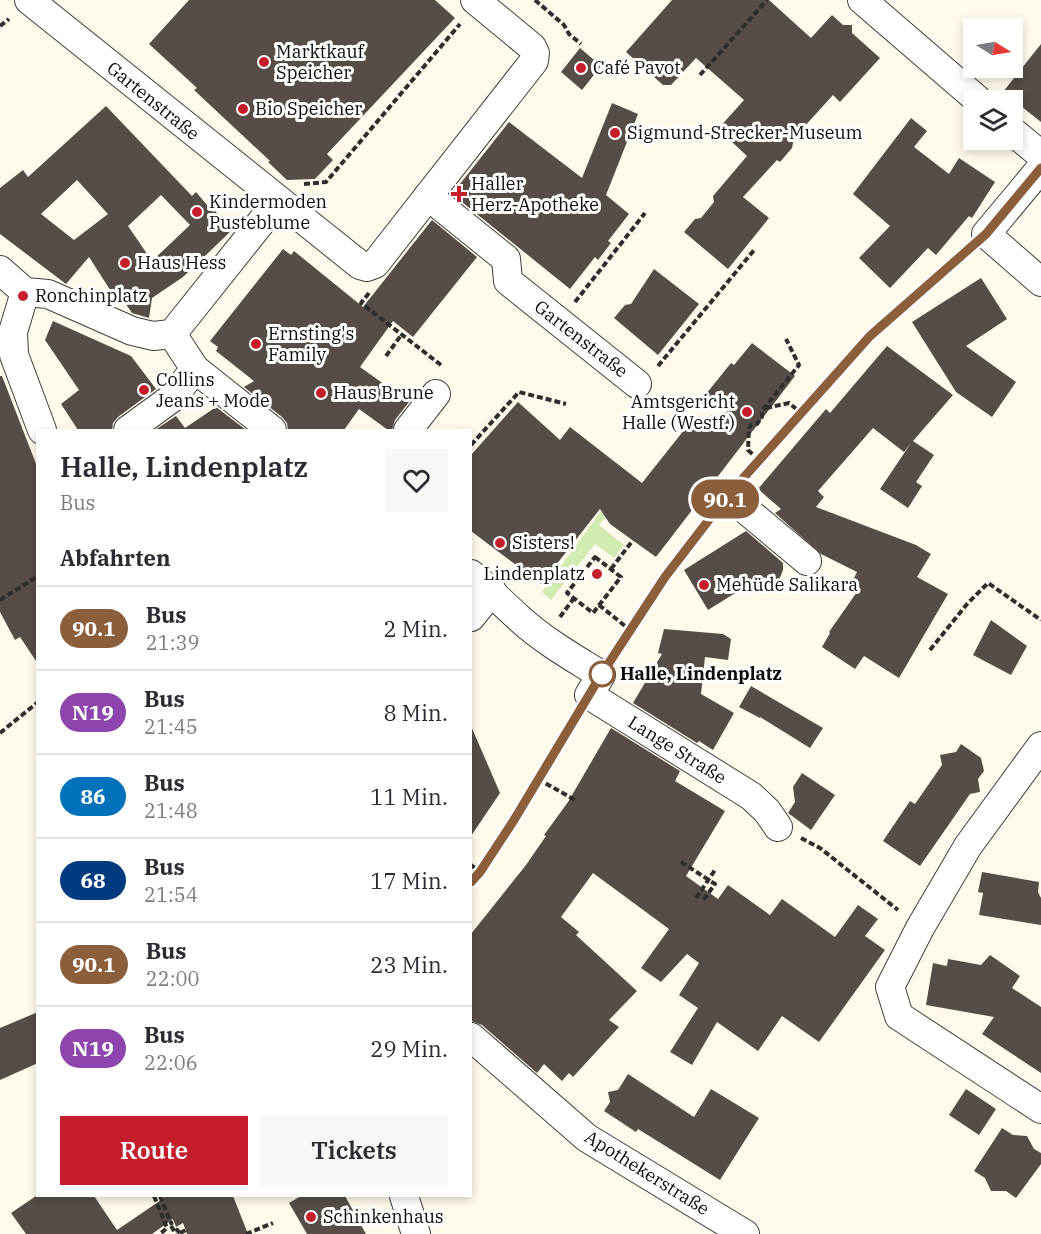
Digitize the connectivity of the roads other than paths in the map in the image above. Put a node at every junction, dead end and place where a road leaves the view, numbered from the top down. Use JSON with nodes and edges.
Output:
{"nodes":[{"id":1,"x":29,"y":0,"type":"edge"},
{"id":2,"x":862,"y":0,"type":"edge"},
{"id":3,"x":476,"y":1,"type":"edge"},
{"id":4,"x":966,"y":90,"type":"edge"},
{"id":5,"x":1023,"y":140,"type":"edge"},
{"id":6,"x":1041,"y":155,"type":"edge"},
{"id":7,"x":1041,"y":168,"type":"edge"},
{"id":8,"x":428,"y":196,"type":"junction"},
{"id":9,"x":278,"y":201,"type":"junction"},
{"id":10,"x":0,"y":270,"type":"edge"},
{"id":11,"x":1041,"y":282,"type":"edge"},
{"id":12,"x":25,"y":292,"type":"junction"},
{"id":13,"x":172,"y":334,"type":"junction"},
{"id":14,"x":195,"y":369,"type":"junction"},
{"id":15,"x":637,"y":384,"type":"road end"},
{"id":16,"x":436,"y":394,"type":"dead end"},
{"id":17,"x":42,"y":429,"type":"edge"},
{"id":18,"x":129,"y":429,"type":"edge"},
{"id":19,"x":271,"y":429,"type":"edge"},
{"id":20,"x":409,"y":429,"type":"edge"},
{"id":21,"x":728,"y":495,"type":"dead end"},
{"id":22,"x":807,"y":561,"type":"dead end"},
{"id":23,"x":481,"y":583,"type":"edge"},
{"id":24,"x":472,"y":614,"type":"edge"},
{"id":25,"x":1041,"y":746,"type":"edge"},
{"id":26,"x":778,"y":827,"type":"road end"},
{"id":27,"x":472,"y":1038,"type":"edge"},
{"id":28,"x":1041,"y":1109,"type":"edge"},
{"id":29,"x":404,"y":1197,"type":"edge"},
{"id":30,"x":416,"y":1234,"type":"edge"},
{"id":31,"x":745,"y":1234,"type":"edge"}],
"edges":[{"from":1,"to":9,"type":"street","name":"Gartenstraße"},
{"from":2,"to":4,"type":"street"},
{"from":3,"to":8,"type":"street"},
{"from":5,"to":6,"type":"street"},
{"from":7,"to":11,"type":"street"},
{"from":8,"to":9,"type":"street","name":"Gartenstraße"},
{"from":8,"to":15,"type":"street","name":"Gartenstraße"},
{"from":9,"to":13,"type":"street"},
{"from":10,"to":12,"type":"street"},
{"from":12,"to":13,"type":"street"},
{"from":12,"to":17,"type":"street"},
{"from":13,"to":14,"type":"street"},
{"from":14,"to":18,"type":"street"},
{"from":14,"to":19,"type":"street"},
{"from":16,"to":20,"type":"street"},
{"from":21,"to":22,"type":"street"},
{"from":23,"to":24,"type":"street"},
{"from":23,"to":26,"type":"street","name":"Lange Straße"},
{"from":25,"to":28,"type":"street"},
{"from":27,"to":31,"type":"street","name":"Apothekerstraße"},
{"from":29,"to":30,"type":"street"}]}
